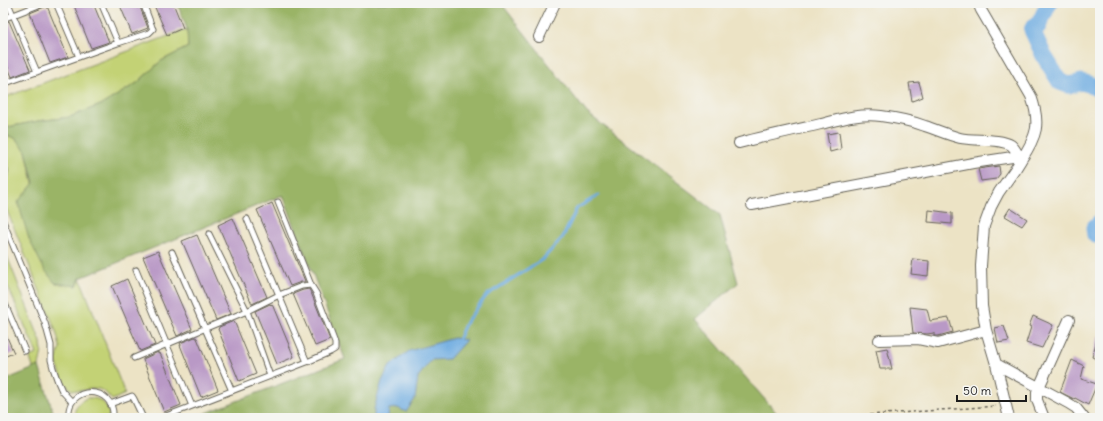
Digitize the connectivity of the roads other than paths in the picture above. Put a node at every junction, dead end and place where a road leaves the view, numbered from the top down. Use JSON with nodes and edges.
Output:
{"nodes":[{"id":1,"x":8,"y":3,"type":"edge"},
{"id":2,"x":44,"y":3,"type":"edge"},
{"id":3,"x":56,"y":3,"type":"edge"},
{"id":4,"x":101,"y":3,"type":"edge"},
{"id":5,"x":143,"y":3,"type":"edge"},
{"id":6,"x":555,"y":3,"type":"edge"},
{"id":7,"x":978,"y":3,"type":"edge"},
{"id":8,"x":14,"y":15,"type":"junction"},
{"id":9,"x":3,"y":19,"type":"edge"},
{"id":10,"x":539,"y":37,"type":"dead end"},
{"id":11,"x":118,"y":43,"type":"junction"},
{"id":12,"x":79,"y":57,"type":"junction"},
{"id":13,"x":37,"y":72,"type":"junction"},
{"id":14,"x":3,"y":84,"type":"edge"},
{"id":15,"x":739,"y":143,"type":"dead end"},
{"id":16,"x":1020,"y":158,"type":"junction"},
{"id":17,"x":3,"y":160,"type":"edge"},
{"id":18,"x":3,"y":180,"type":"edge"},
{"id":19,"x":278,"y":202,"type":"dead end"},
{"id":20,"x":752,"y":205,"type":"dead end"},
{"id":21,"x":247,"y":219,"type":"dead end"},
{"id":22,"x":3,"y":221,"type":"edge"},
{"id":23,"x":209,"y":234,"type":"dead end"},
{"id":24,"x":172,"y":252,"type":"dead end"},
{"id":25,"x":136,"y":270,"type":"dead end"},
{"id":26,"x":311,"y":285,"type":"junction"},
{"id":27,"x":279,"y":295,"type":"junction"},
{"id":28,"x":3,"y":299,"type":"edge"},
{"id":29,"x":247,"y":311,"type":"junction"},
{"id":30,"x":1069,"y":320,"type":"dead end"},
{"id":31,"x":205,"y":328,"type":"junction"},
{"id":32,"x":986,"y":330,"type":"junction"},
{"id":33,"x":879,"y":340,"type":"dead end"},
{"id":34,"x":167,"y":344,"type":"junction"},
{"id":35,"x":25,"y":351,"type":"dead end"},
{"id":36,"x":134,"y":358,"type":"dead end"},
{"id":37,"x":307,"y":362,"type":"junction"},
{"id":38,"x":996,"y":364,"type":"junction"},
{"id":39,"x":270,"y":376,"type":"junction"},
{"id":40,"x":1038,"y":387,"type":"junction"},
{"id":41,"x":232,"y":391,"type":"junction"},
{"id":42,"x":72,"y":402,"type":"junction"},
{"id":43,"x":110,"y":404,"type":"junction"},
{"id":44,"x":192,"y":406,"type":"junction"},
{"id":45,"x":68,"y":418,"type":"edge"},
{"id":46,"x":113,"y":418,"type":"edge"},
{"id":47,"x":143,"y":418,"type":"edge"},
{"id":48,"x":161,"y":418,"type":"edge"},
{"id":49,"x":1009,"y":418,"type":"edge"},
{"id":50,"x":1044,"y":418,"type":"edge"},
{"id":51,"x":1084,"y":418,"type":"edge"}],
"edges":[{"from":1,"to":8,"type":"lane"},
{"from":2,"to":8,"type":"lane"},
{"from":3,"to":12,"type":"lane"},
{"from":4,"to":11,"type":"lane"},
{"from":5,"to":11,"type":"lane"},
{"from":6,"to":10,"type":"street"},
{"from":7,"to":16,"type":"street"},
{"from":8,"to":9,"type":"lane"},
{"from":8,"to":13,"type":"lane"},
{"from":11,"to":12,"type":"lane"},
{"from":12,"to":13,"type":"lane"},
{"from":13,"to":14,"type":"lane"},
{"from":15,"to":16,"type":"street"},
{"from":16,"to":20,"type":"street"},
{"from":16,"to":32,"type":"street"},
{"from":17,"to":18,"type":"lane"},
{"from":19,"to":26,"type":"lane"},
{"from":21,"to":27,"type":"lane"},
{"from":22,"to":42,"type":"lane"},
{"from":23,"to":29,"type":"lane"},
{"from":24,"to":31,"type":"lane"},
{"from":25,"to":34,"type":"lane"},
{"from":26,"to":27,"type":"lane"},
{"from":26,"to":37,"type":"lane"},
{"from":27,"to":29,"type":"lane"},
{"from":27,"to":37,"type":"lane"},
{"from":28,"to":35,"type":"lane"},
{"from":29,"to":31,"type":"lane"},
{"from":29,"to":39,"type":"lane"},
{"from":30,"to":40,"type":"street"},
{"from":31,"to":34,"type":"lane"},
{"from":31,"to":41,"type":"lane"},
{"from":32,"to":33,"type":"street"},
{"from":32,"to":38,"type":"street"},
{"from":34,"to":36,"type":"lane"},
{"from":34,"to":44,"type":"lane"},
{"from":37,"to":39,"type":"lane"},
{"from":38,"to":40,"type":"street"},
{"from":38,"to":49,"type":"street"},
{"from":39,"to":41,"type":"lane"},
{"from":40,"to":50,"type":"street"},
{"from":40,"to":51,"type":"street"},
{"from":41,"to":44,"type":"lane"},
{"from":42,"to":43,"type":"lane"},
{"from":42,"to":45,"type":"lane"},
{"from":43,"to":46,"type":"lane"},
{"from":43,"to":47,"type":"lane"},
{"from":44,"to":48,"type":"lane"}]}
